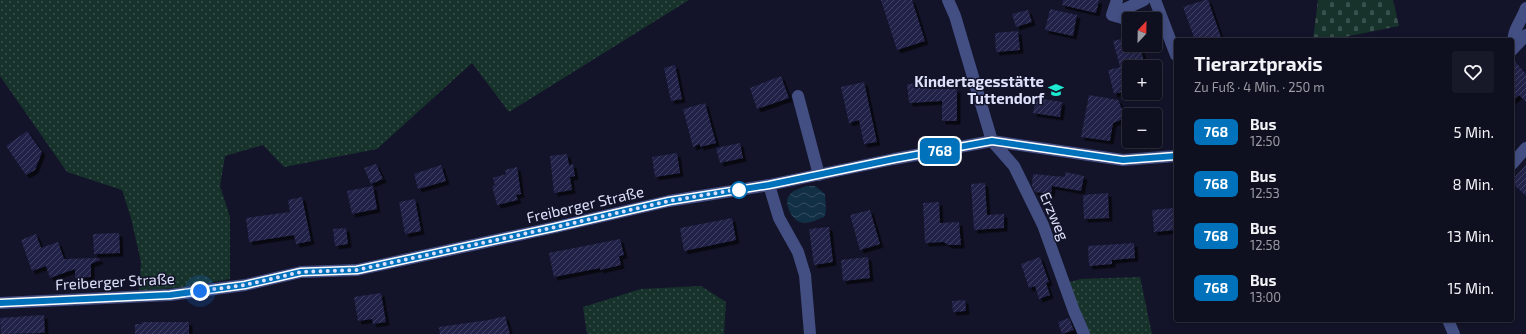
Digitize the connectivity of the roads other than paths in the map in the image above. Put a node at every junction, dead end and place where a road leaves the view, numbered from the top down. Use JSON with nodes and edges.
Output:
{"nodes":[{"id":1,"x":948,"y":0,"type":"edge"},
{"id":2,"x":1117,"y":0,"type":"edge"},
{"id":3,"x":1144,"y":0,"type":"edge"},
{"id":4,"x":1155,"y":0,"type":"edge"},
{"id":5,"x":1526,"y":8,"type":"edge"},
{"id":6,"x":1112,"y":15,"type":"junction"},
{"id":7,"x":1122,"y":18,"type":"edge"},
{"id":8,"x":1162,"y":31,"type":"edge"},
{"id":9,"x":1167,"y":33,"type":"junction"},
{"id":10,"x":1526,"y":35,"type":"edge"},
{"id":11,"x":1513,"y":38,"type":"edge"},
{"id":12,"x":1514,"y":47,"type":"edge"},
{"id":13,"x":1174,"y":49,"type":"edge"},
{"id":14,"x":798,"y":96,"type":"dead end"},
{"id":15,"x":992,"y":141,"type":"junction"},
{"id":16,"x":1526,"y":148,"type":"edge"},
{"id":17,"x":1174,"y":156,"type":"edge"},
{"id":18,"x":1514,"y":162,"type":"edge"},
{"id":19,"x":819,"y":175,"type":"junction"},
{"id":20,"x":769,"y":185,"type":"junction"},
{"id":21,"x":0,"y":303,"type":"edge"},
{"id":22,"x":1449,"y":322,"type":"edge"},
{"id":23,"x":810,"y":334,"type":"edge"},
{"id":24,"x":1084,"y":334,"type":"edge"},
{"id":25,"x":1454,"y":334,"type":"edge"}],
"edges":[{"from":1,"to":15,"type":"street"},
{"from":2,"to":6,"type":"street"},
{"from":3,"to":6,"type":"street"},
{"from":4,"to":9,"type":"street"},
{"from":5,"to":11,"type":"street"},
{"from":6,"to":7,"type":"street"},
{"from":8,"to":9,"type":"street"},
{"from":9,"to":13,"type":"street"},
{"from":10,"to":12,"type":"street"},
{"from":14,"to":19,"type":"street"},
{"from":15,"to":17,"type":"street","name":"Freiberger Straße"},
{"from":15,"to":19,"type":"street","name":"Freiberger Straße"},
{"from":15,"to":24,"type":"street","name":"Erzweg"},
{"from":16,"to":18,"type":"street"},
{"from":19,"to":20,"type":"street","name":"Freiberger Straße"},
{"from":20,"to":21,"type":"street","name":"Freiberger Straße"},
{"from":20,"to":23,"type":"street"},
{"from":22,"to":25,"type":"street"}]}
